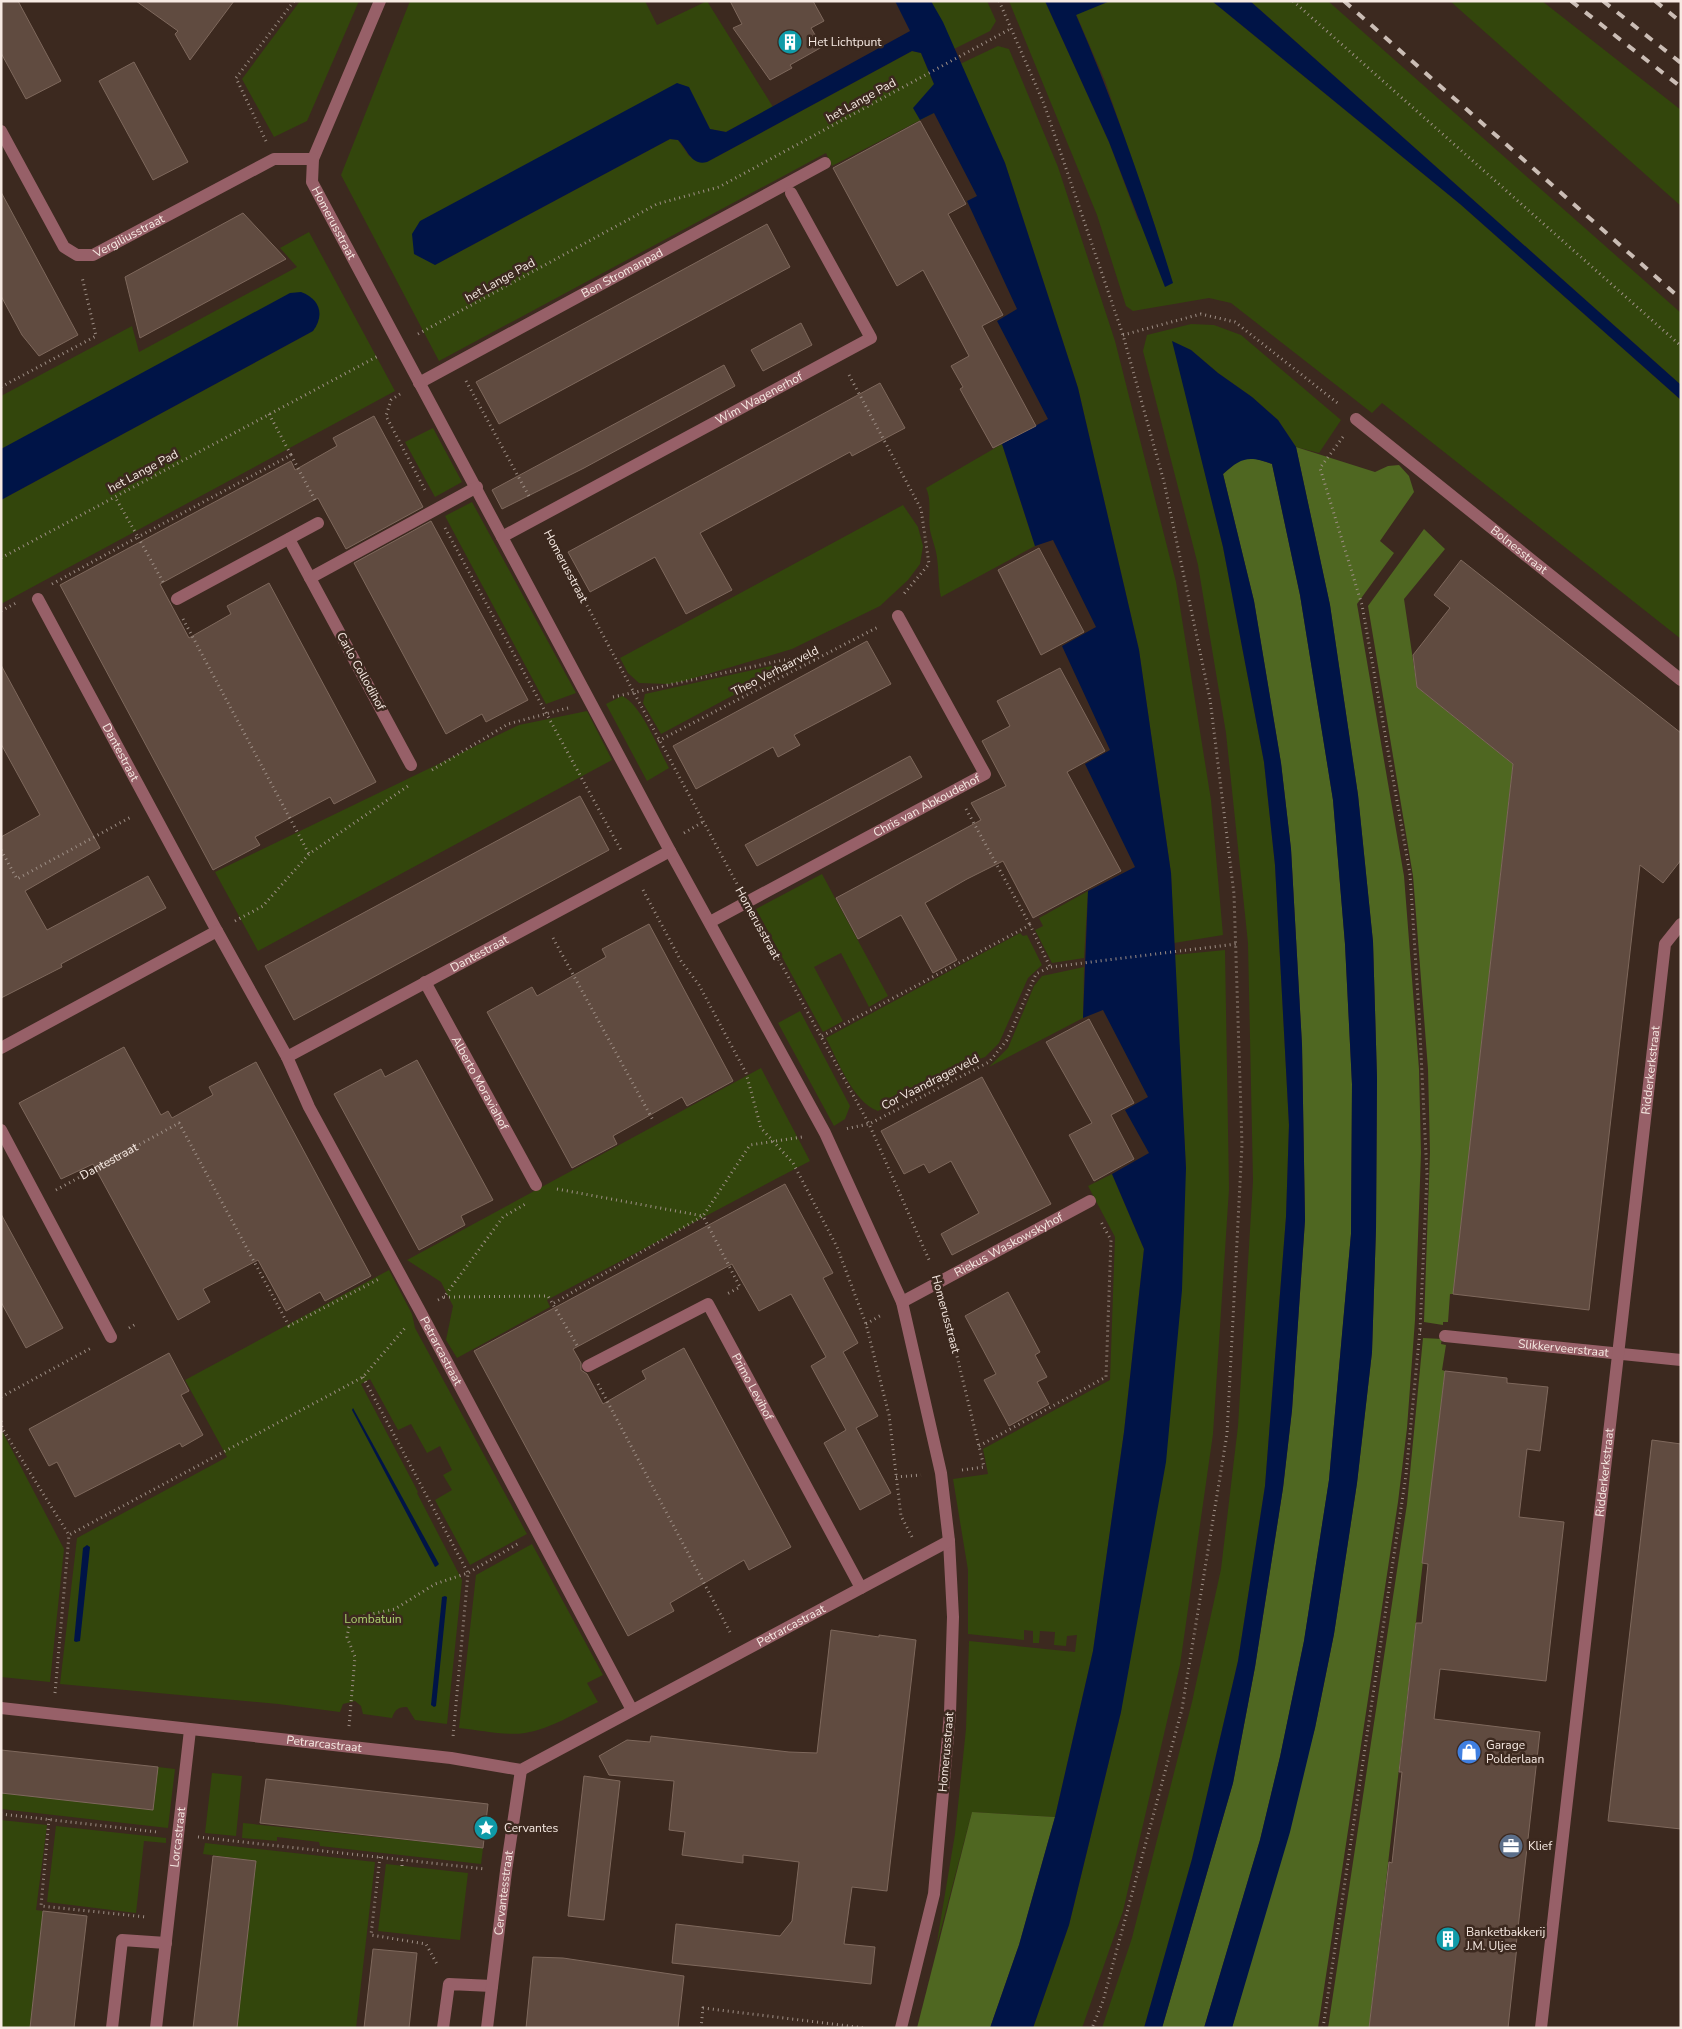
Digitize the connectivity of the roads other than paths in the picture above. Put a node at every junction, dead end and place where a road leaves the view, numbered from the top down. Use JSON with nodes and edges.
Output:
{"nodes":[{"id":1,"x":380,"y":1,"type":"edge"},
{"id":2,"x":1,"y":131,"type":"edge"},
{"id":3,"x":313,"y":159,"type":"junction"},
{"id":4,"x":825,"y":163,"type":"dead end"},
{"id":5,"x":791,"y":193,"type":"dead end"},
{"id":6,"x":419,"y":383,"type":"junction"},
{"id":7,"x":1356,"y":419,"type":"road end"},
{"id":8,"x":477,"y":488,"type":"junction"},
{"id":9,"x":318,"y":523,"type":"dead end"},
{"id":10,"x":502,"y":537,"type":"junction"},
{"id":11,"x":289,"y":539,"type":"junction"},
{"id":12,"x":310,"y":578,"type":"junction"},
{"id":13,"x":38,"y":599,"type":"dead end"},
{"id":14,"x":177,"y":599,"type":"dead end"},
{"id":15,"x":898,"y":616,"type":"road end"},
{"id":16,"x":1681,"y":680,"type":"edge"},
{"id":17,"x":411,"y":764,"type":"dead end"},
{"id":18,"x":670,"y":851,"type":"junction"},
{"id":19,"x":710,"y":922,"type":"junction"},
{"id":20,"x":1681,"y":924,"type":"edge"},
{"id":21,"x":217,"y":931,"type":"junction"},
{"id":22,"x":425,"y":982,"type":"junction"},
{"id":23,"x":1,"y":1048,"type":"edge"},
{"id":24,"x":287,"y":1057,"type":"junction"},
{"id":25,"x":1,"y":1130,"type":"edge"},
{"id":26,"x":536,"y":1184,"type":"dead end"},
{"id":27,"x":1090,"y":1201,"type":"road end"},
{"id":28,"x":902,"y":1302,"type":"junction"},
{"id":29,"x":420,"y":1311,"type":"joint"},
{"id":30,"x":111,"y":1336,"type":"road end"},
{"id":31,"x":1445,"y":1336,"type":"road end"},
{"id":32,"x":1620,"y":1352,"type":"junction"},
{"id":33,"x":1681,"y":1360,"type":"edge"},
{"id":34,"x":588,"y":1366,"type":"road end"},
{"id":35,"x":948,"y":1541,"type":"junction"},
{"id":36,"x":860,"y":1588,"type":"junction"},
{"id":37,"x":1,"y":1708,"type":"edge"},
{"id":38,"x":632,"y":1710,"type":"junction"},
{"id":39,"x":190,"y":1730,"type":"junction"},
{"id":40,"x":521,"y":1770,"type":"junction"},
{"id":41,"x":166,"y":1944,"type":"junction"},
{"id":42,"x":492,"y":1986,"type":"junction"},
{"id":43,"x":112,"y":2028,"type":"edge"},
{"id":44,"x":156,"y":2028,"type":"edge"},
{"id":45,"x":443,"y":2028,"type":"edge"},
{"id":46,"x":488,"y":2028,"type":"edge"},
{"id":47,"x":902,"y":2028,"type":"edge"},
{"id":48,"x":1541,"y":2028,"type":"edge"}],
"edges":[{"from":1,"to":3,"type":"street","name":"Homerusstraat"},
{"from":2,"to":3,"type":"street","name":"Vergiliusstraat"},
{"from":3,"to":6,"type":"street","name":"Homerusstraat"},
{"from":4,"to":6,"type":"street","name":"Ben Stromanpad"},
{"from":5,"to":10,"type":"street","name":"Wim Wagenerhof"},
{"from":6,"to":8,"type":"street","name":"Homerusstraat"},
{"from":7,"to":16,"type":"street","name":"Bolnesstraat"},
{"from":8,"to":10,"type":"street","name":"Homerusstraat"},
{"from":8,"to":12,"type":"street"},
{"from":9,"to":11,"type":"street"},
{"from":10,"to":18,"type":"street","name":"Homerusstraat"},
{"from":11,"to":12,"type":"street","name":"Carlo Collodihof"},
{"from":11,"to":14,"type":"street"},
{"from":12,"to":17,"type":"street","name":"Carlo Collodihof"},
{"from":13,"to":21,"type":"street","name":"Dantestraat"},
{"from":15,"to":19,"type":"street","name":"Chris van Abkoudehof"},
{"from":18,"to":19,"type":"street","name":"Homerusstraat"},
{"from":18,"to":22,"type":"street","name":"Dantestraat"},
{"from":19,"to":28,"type":"street","name":"Homerusstraat"},
{"from":20,"to":32,"type":"street","name":"Ridderkerkstraat"},
{"from":21,"to":23,"type":"street"},
{"from":21,"to":24,"type":"street","name":"Dantestraat"},
{"from":22,"to":24,"type":"street","name":"Dantestraat"},
{"from":22,"to":26,"type":"street","name":"Alberto Moraviahof"},
{"from":24,"to":29,"type":"street","name":"Dantestraat"},
{"from":25,"to":30,"type":"street"},
{"from":27,"to":28,"type":"street","name":"Riekus Waskowskyhof"},
{"from":28,"to":35,"type":"street","name":"Homerusstraat"},
{"from":29,"to":38,"type":"street","name":"Petrarcastraat"},
{"from":31,"to":32,"type":"street","name":"Slikkerveerstraat"},
{"from":32,"to":33,"type":"street","name":"Slikkerveerstraat"},
{"from":32,"to":48,"type":"street","name":"Ridderkerkstraat"},
{"from":34,"to":36,"type":"street","name":"Primo Levihof"},
{"from":35,"to":36,"type":"street","name":"Petrarcastraat"},
{"from":35,"to":47,"type":"street","name":"Homerusstraat"},
{"from":36,"to":38,"type":"street","name":"Petrarcastraat"},
{"from":37,"to":39,"type":"street","name":"Petrarcastraat"},
{"from":38,"to":40,"type":"street","name":"Petrarcastraat"},
{"from":39,"to":40,"type":"street","name":"Petrarcastraat"},
{"from":39,"to":41,"type":"street","name":"Lorcastraat"},
{"from":40,"to":42,"type":"street","name":"Cervantesstraat"},
{"from":41,"to":43,"type":"street"},
{"from":41,"to":44,"type":"street","name":"Lorcastraat"},
{"from":42,"to":45,"type":"street"},
{"from":42,"to":46,"type":"street","name":"Cervantesstraat"}]}
